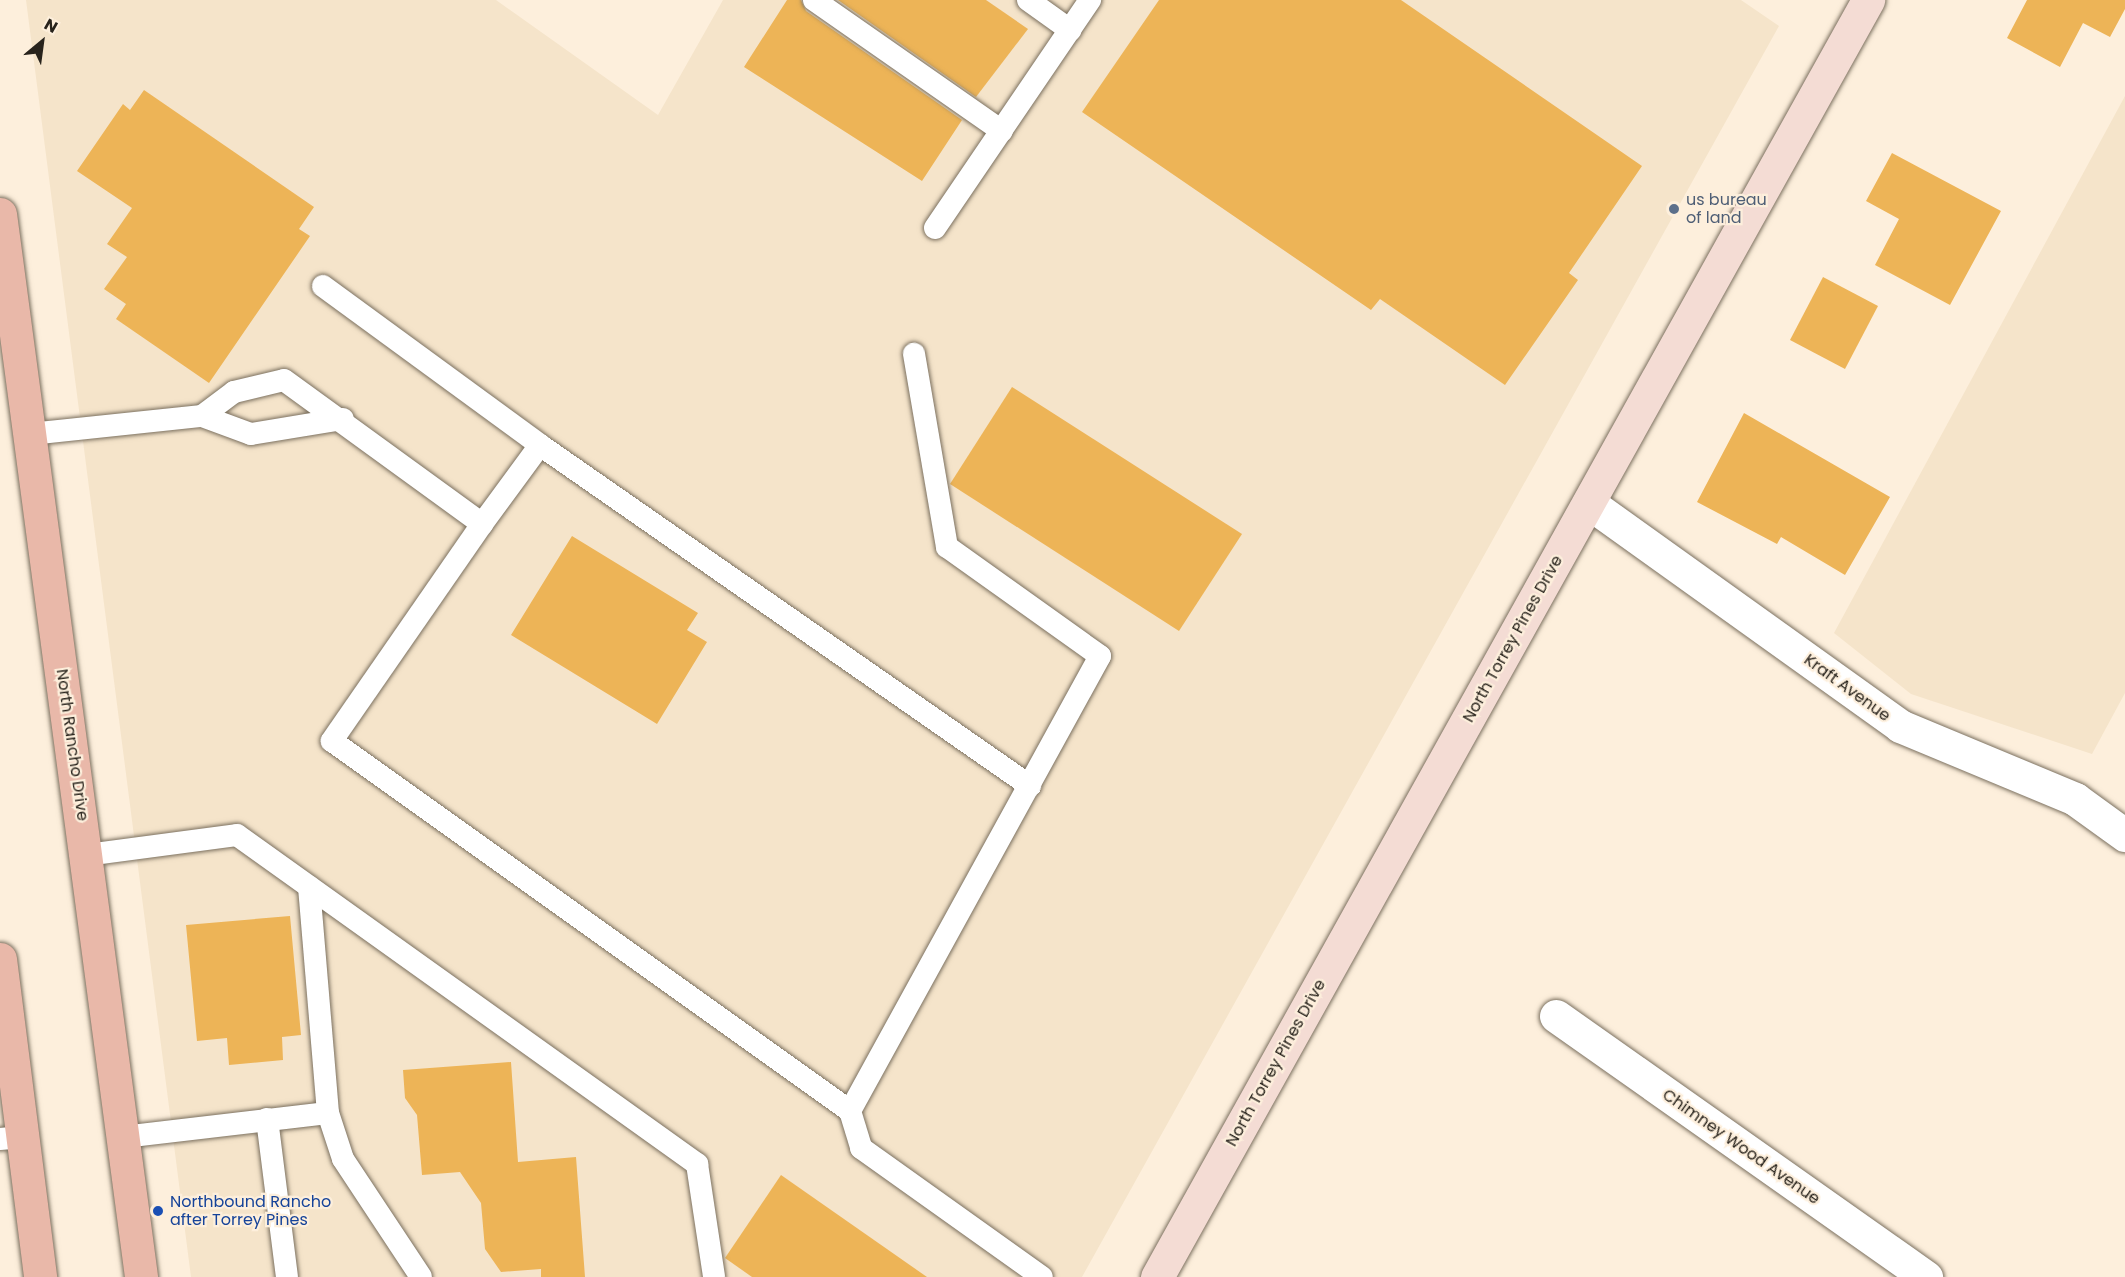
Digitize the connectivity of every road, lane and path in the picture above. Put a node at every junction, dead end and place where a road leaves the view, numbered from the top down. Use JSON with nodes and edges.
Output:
{"nodes":[{"id":1,"x":814,"y":0,"type":"edge"},
{"id":2,"x":1028,"y":0,"type":"edge"},
{"id":3,"x":1090,"y":0,"type":"edge"},
{"id":4,"x":1868,"y":0,"type":"edge"},
{"id":5,"x":1070,"y":30,"type":"junction"},
{"id":6,"x":1002,"y":131,"type":"junction"},
{"id":7,"x":0,"y":214,"type":"edge"},
{"id":8,"x":935,"y":228,"type":"dead end"},
{"id":9,"x":323,"y":286,"type":"dead end"},
{"id":10,"x":914,"y":354,"type":"dead end"},
{"id":11,"x":202,"y":416,"type":"junction"},
{"id":12,"x":343,"y":419,"type":"junction"},
{"id":13,"x":30,"y":434,"type":"junction"},
{"id":14,"x":540,"y":445,"type":"junction"},
{"id":15,"x":1589,"y":503,"type":"junction"},
{"id":16,"x":482,"y":524,"type":"junction"},
{"id":17,"x":1030,"y":786,"type":"junction"},
{"id":18,"x":2125,"y":835,"type":"edge"},
{"id":19,"x":87,"y":855,"type":"junction"},
{"id":20,"x":309,"y":887,"type":"junction"},
{"id":21,"x":0,"y":959,"type":"edge"},
{"id":22,"x":1556,"y":1016,"type":"dead end"},
{"id":23,"x":850,"y":1111,"type":"junction"},
{"id":24,"x":328,"y":1113,"type":"junction"},
{"id":25,"x":267,"y":1119,"type":"junction"},
{"id":26,"x":123,"y":1137,"type":"junction"},
{"id":27,"x":11,"y":1138,"type":"edge"},
{"id":28,"x":40,"y":1277,"type":"edge"},
{"id":29,"x":141,"y":1277,"type":"edge"},
{"id":30,"x":287,"y":1277,"type":"edge"},
{"id":31,"x":421,"y":1277,"type":"edge"},
{"id":32,"x":714,"y":1277,"type":"edge"},
{"id":33,"x":1042,"y":1277,"type":"edge"},
{"id":34,"x":1157,"y":1277,"type":"edge"},
{"id":35,"x":1926,"y":1277,"type":"edge"}],
"edges":[{"from":1,"to":6,"type":"lane"},
{"from":2,"to":5,"type":"lane"},
{"from":3,"to":5,"type":"lane"},
{"from":4,"to":15,"type":"street","name":"North Torrey Pines Drive"},
{"from":5,"to":6,"type":"lane"},
{"from":6,"to":8,"type":"lane"},
{"from":7,"to":13,"type":"main road","name":"North Rancho Drive"},
{"from":9,"to":14,"type":"lane"},
{"from":10,"to":17,"type":"lane"},
{"from":11,"to":12,"type":"lane"},
{"from":11,"to":12,"type":"lane"},
{"from":11,"to":13,"type":"lane"},
{"from":12,"to":16,"type":"lane"},
{"from":13,"to":19,"type":"main road","name":"North Rancho Drive"},
{"from":14,"to":16,"type":"lane"},
{"from":14,"to":17,"type":"lane"},
{"from":15,"to":18,"type":"street","name":"Kraft Avenue"},
{"from":15,"to":34,"type":"street","name":"North Torrey Pines Drive"},
{"from":16,"to":23,"type":"lane"},
{"from":17,"to":23,"type":"lane"},
{"from":19,"to":20,"type":"lane"},
{"from":19,"to":26,"type":"main road","name":"North Rancho Drive"},
{"from":20,"to":24,"type":"lane"},
{"from":20,"to":32,"type":"lane"},
{"from":21,"to":27,"type":"main road"},
{"from":22,"to":35,"type":"street","name":"Chimney Wood Avenue"},
{"from":23,"to":33,"type":"lane"},
{"from":24,"to":25,"type":"lane"},
{"from":24,"to":31,"type":"lane"},
{"from":25,"to":26,"type":"lane"},
{"from":25,"to":30,"type":"lane"},
{"from":26,"to":29,"type":"main road","name":"North Rancho Drive"},
{"from":27,"to":28,"type":"main road"}]}
